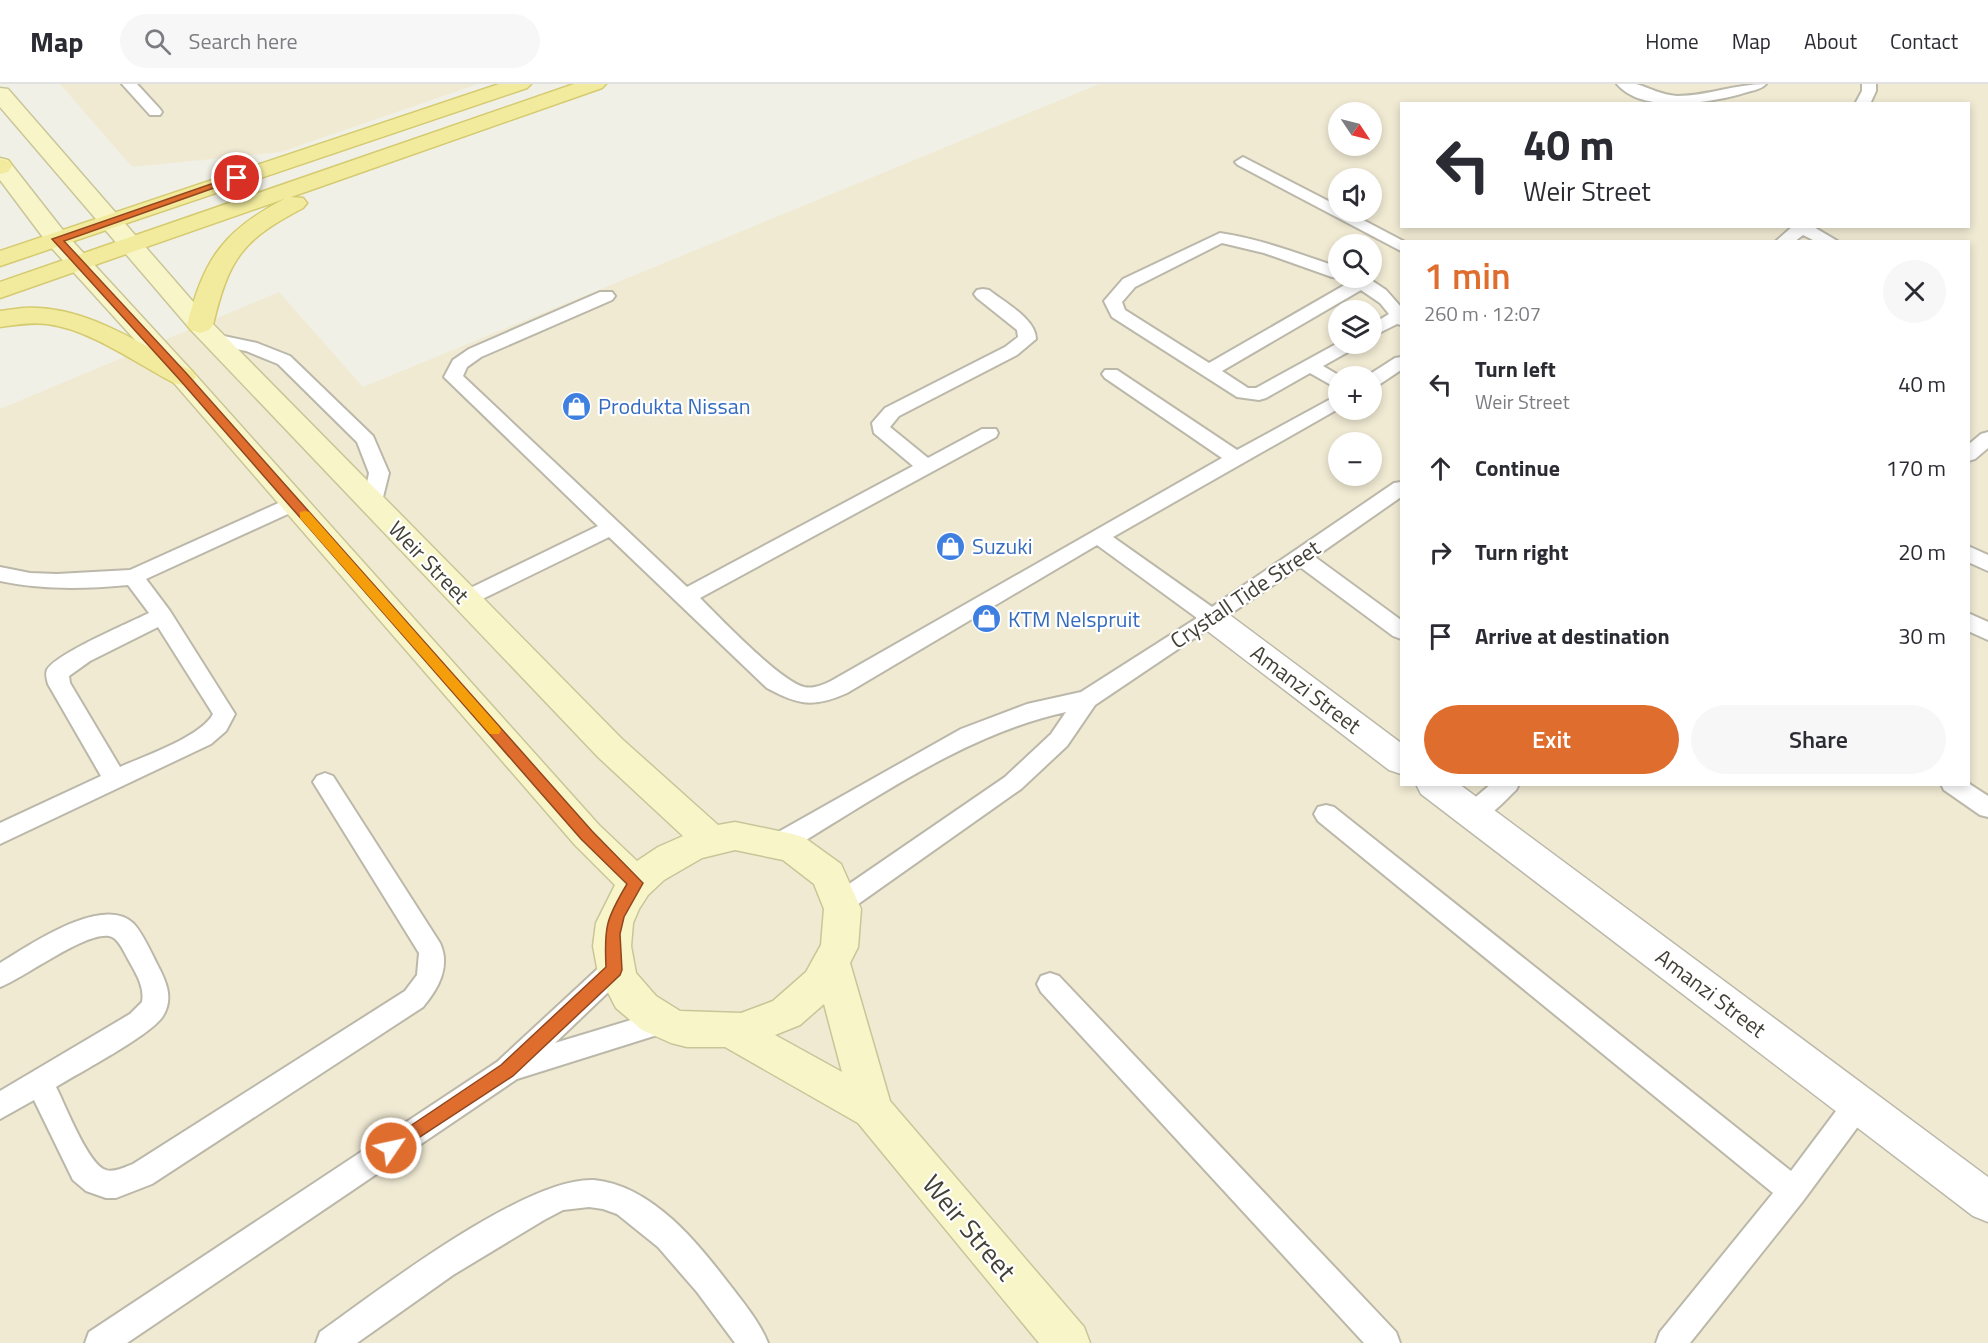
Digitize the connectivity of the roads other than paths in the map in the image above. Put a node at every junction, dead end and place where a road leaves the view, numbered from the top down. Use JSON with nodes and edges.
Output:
{"nodes":[{"id":1,"x":129,"y":84,"type":"edge"},
{"id":2,"x":520,"y":84,"type":"edge"},
{"id":3,"x":596,"y":84,"type":"edge"},
{"id":4,"x":1624,"y":84,"type":"edge"},
{"id":5,"x":1759,"y":84,"type":"edge"},
{"id":6,"x":1869,"y":84,"type":"edge"},
{"id":7,"x":0,"y":94,"type":"edge"},
{"id":8,"x":1863,"y":102,"type":"edge"},
{"id":9,"x":155,"y":112,"type":"dead end"},
{"id":10,"x":419,"y":145,"type":"junction"},
{"id":11,"x":1243,"y":162,"type":"dead end"},
{"id":12,"x":0,"y":166,"type":"edge"},
{"id":13,"x":109,"y":221,"type":"junction"},
{"id":14,"x":1803,"y":228,"type":"edge"},
{"id":15,"x":50,"y":230,"type":"junction"},
{"id":16,"x":1786,"y":240,"type":"edge"},
{"id":17,"x":1827,"y":240,"type":"edge"},
{"id":18,"x":129,"y":245,"type":"junction"},
{"id":19,"x":1400,"y":245,"type":"edge"},
{"id":20,"x":0,"y":259,"type":"edge"},
{"id":21,"x":78,"y":262,"type":"junction"},
{"id":22,"x":1328,"y":269,"type":"edge"},
{"id":23,"x":1343,"y":288,"type":"edge"},
{"id":24,"x":1369,"y":288,"type":"edge"},
{"id":25,"x":0,"y":290,"type":"edge"},
{"id":26,"x":983,"y":294,"type":"dead end"},
{"id":27,"x":606,"y":296,"type":"dead end"},
{"id":28,"x":0,"y":318,"type":"edge"},
{"id":29,"x":1400,"y":318,"type":"edge"},
{"id":30,"x":1382,"y":327,"type":"edge"},
{"id":31,"x":207,"y":332,"type":"junction"},
{"id":32,"x":1330,"y":354,"type":"edge"},
{"id":33,"x":1400,"y":363,"type":"edge"},
{"id":34,"x":1310,"y":365,"type":"junction"},
{"id":35,"x":1208,"y":371,"type":"junction"},
{"id":36,"x":1111,"y":374,"type":"dead end"},
{"id":37,"x":1382,"y":375,"type":"edge"},
{"id":38,"x":183,"y":377,"type":"junction"},
{"id":39,"x":1328,"y":377,"type":"edge"},
{"id":40,"x":1328,"y":407,"type":"edge"},
{"id":41,"x":989,"y":433,"type":"dead end"},
{"id":42,"x":1988,"y":438,"type":"edge"},
{"id":43,"x":1970,"y":453,"type":"edge"},
{"id":44,"x":1236,"y":458,"type":"junction"},
{"id":45,"x":926,"y":466,"type":"junction"},
{"id":46,"x":1400,"y":489,"type":"edge"},
{"id":47,"x":294,"y":503,"type":"junction"},
{"id":48,"x":612,"y":527,"type":"junction"},
{"id":49,"x":1098,"y":536,"type":"junction"},
{"id":50,"x":1970,"y":554,"type":"edge"},
{"id":51,"x":1300,"y":557,"type":"junction"},
{"id":52,"x":1988,"y":564,"type":"edge"},
{"id":53,"x":0,"y":574,"type":"edge"},
{"id":54,"x":133,"y":577,"type":"junction"},
{"id":55,"x":687,"y":596,"type":"junction"},
{"id":56,"x":465,"y":599,"type":"junction"},
{"id":57,"x":162,"y":616,"type":"junction"},
{"id":58,"x":1212,"y":618,"type":"junction"},
{"id":59,"x":1970,"y":622,"type":"edge"},
{"id":60,"x":1400,"y":630,"type":"edge"},
{"id":61,"x":1988,"y":632,"type":"edge"},
{"id":62,"x":1087,"y":699,"type":"junction"},
{"id":63,"x":1400,"y":760,"type":"edge"},
{"id":64,"x":116,"y":779,"type":"junction"},
{"id":65,"x":325,"y":782,"type":"dead end"},
{"id":66,"x":1436,"y":786,"type":"edge"},
{"id":67,"x":1506,"y":786,"type":"edge"},
{"id":68,"x":1955,"y":786,"type":"edge"},
{"id":69,"x":1988,"y":808,"type":"edge"},
{"id":70,"x":1326,"y":814,"type":"dead end"},
{"id":71,"x":1472,"y":814,"type":"junction"},
{"id":72,"x":0,"y":834,"type":"edge"},
{"id":73,"x":710,"y":839,"type":"junction"},
{"id":74,"x":782,"y":842,"type":"junction"},
{"id":75,"x":636,"y":883,"type":"junction"},
{"id":76,"x":842,"y":902,"type":"junction"},
{"id":77,"x":833,"y":967,"type":"junction"},
{"id":78,"x":614,"y":970,"type":"junction"},
{"id":79,"x":0,"y":976,"type":"edge"},
{"id":80,"x":1050,"y":984,"type":"dead end"},
{"id":81,"x":664,"y":1022,"type":"junction"},
{"id":82,"x":732,"y":1032,"type":"junction"},
{"id":83,"x":507,"y":1071,"type":"junction"},
{"id":84,"x":40,"y":1083,"type":"junction"},
{"id":85,"x":1858,"y":1104,"type":"junction"},
{"id":86,"x":0,"y":1106,"type":"edge"},
{"id":87,"x":872,"y":1110,"type":"junction"},
{"id":88,"x":1793,"y":1191,"type":"junction"},
{"id":89,"x":1988,"y":1202,"type":"edge"},
{"id":90,"x":1072,"y":1339,"type":"edge"},
{"id":91,"x":1373,"y":1339,"type":"edge"},
{"id":92,"x":100,"y":1343,"type":"edge"},
{"id":93,"x":331,"y":1343,"type":"edge"},
{"id":94,"x":753,"y":1343,"type":"edge"},
{"id":95,"x":1671,"y":1343,"type":"edge"}],
"edges":[{"from":1,"to":9,"type":"lane"},
{"from":2,"to":13,"type":"main road"},
{"from":3,"to":10,"type":"main road"},
{"from":4,"to":5,"type":"lane"},
{"from":6,"to":8,"type":"lane"},
{"from":7,"to":13,"type":"street","name":"Weir Street"},
{"from":10,"to":18,"type":"main road"},
{"from":10,"to":31,"type":"main road"},
{"from":11,"to":19,"type":"lane"},
{"from":12,"to":15,"type":"street"},
{"from":13,"to":15,"type":"main road"},
{"from":13,"to":18,"type":"street","name":"Weir Street"},
{"from":14,"to":16,"type":"lane"},
{"from":14,"to":17,"type":"lane"},
{"from":15,"to":20,"type":"main road"},
{"from":15,"to":21,"type":"street"},
{"from":18,"to":21,"type":"main road"},
{"from":18,"to":31,"type":"street","name":"Weir Street"},
{"from":21,"to":25,"type":"main road"},
{"from":21,"to":38,"type":"street"},
{"from":22,"to":35,"type":"lane"},
{"from":23,"to":35,"type":"lane"},
{"from":24,"to":29,"type":"lane"},
{"from":26,"to":45,"type":"lane"},
{"from":27,"to":48,"type":"lane"},
{"from":28,"to":38,"type":"main road"},
{"from":29,"to":30,"type":"lane"},
{"from":31,"to":56,"type":"street","name":"Weir Street"},
{"from":32,"to":34,"type":"lane"},
{"from":33,"to":37,"type":"lane"},
{"from":34,"to":35,"type":"lane"},
{"from":34,"to":39,"type":"lane"},
{"from":36,"to":44,"type":"lane"},
{"from":38,"to":47,"type":"street"},
{"from":40,"to":44,"type":"lane"},
{"from":41,"to":45,"type":"lane"},
{"from":42,"to":43,"type":"lane"},
{"from":44,"to":49,"type":"lane"},
{"from":45,"to":55,"type":"lane"},
{"from":46,"to":51,"type":"lane","name":"Crystall Tide Street"},
{"from":47,"to":54,"type":"lane"},
{"from":47,"to":75,"type":"street"},
{"from":48,"to":55,"type":"lane"},
{"from":48,"to":56,"type":"lane"},
{"from":49,"to":55,"type":"lane"},
{"from":49,"to":58,"type":"lane"},
{"from":50,"to":52,"type":"lane"},
{"from":51,"to":58,"type":"lane","name":"Crystall Tide Street"},
{"from":51,"to":60,"type":"lane"},
{"from":53,"to":54,"type":"lane"},
{"from":54,"to":57,"type":"lane"},
{"from":56,"to":73,"type":"street","name":"Weir Street"},
{"from":57,"to":64,"type":"lane"},
{"from":57,"to":64,"type":"lane"},
{"from":58,"to":62,"type":"lane","name":"Crystall Tide Street"},
{"from":58,"to":63,"type":"street","name":"Amanzi Street"},
{"from":59,"to":61,"type":"lane"},
{"from":62,"to":74,"type":"lane","name":"Crystall Tide Street"},
{"from":62,"to":76,"type":"lane","name":"Crystall Tide Street"},
{"from":64,"to":72,"type":"lane"},
{"from":65,"to":84,"type":"lane"},
{"from":66,"to":71,"type":"street","name":"Amanzi Street"},
{"from":67,"to":71,"type":"lane"},
{"from":68,"to":69,"type":"lane"},
{"from":70,"to":88,"type":"lane"},
{"from":71,"to":85,"type":"street","name":"Amanzi Street"},
{"from":73,"to":74,"type":"street"},
{"from":73,"to":75,"type":"street"},
{"from":74,"to":76,"type":"street"},
{"from":75,"to":78,"type":"street"},
{"from":76,"to":77,"type":"street"},
{"from":77,"to":82,"type":"street"},
{"from":77,"to":87,"type":"street"},
{"from":78,"to":81,"type":"street"},
{"from":78,"to":83,"type":"lane"},
{"from":79,"to":84,"type":"lane"},
{"from":80,"to":91,"type":"lane"},
{"from":81,"to":82,"type":"street"},
{"from":81,"to":83,"type":"lane"},
{"from":82,"to":87,"type":"street"},
{"from":83,"to":92,"type":"lane"},
{"from":84,"to":86,"type":"lane"},
{"from":85,"to":88,"type":"lane"},
{"from":85,"to":89,"type":"street","name":"Amanzi Street"},
{"from":87,"to":90,"type":"street","name":"Weir Street"},
{"from":88,"to":95,"type":"lane"},
{"from":93,"to":94,"type":"lane"}]}
